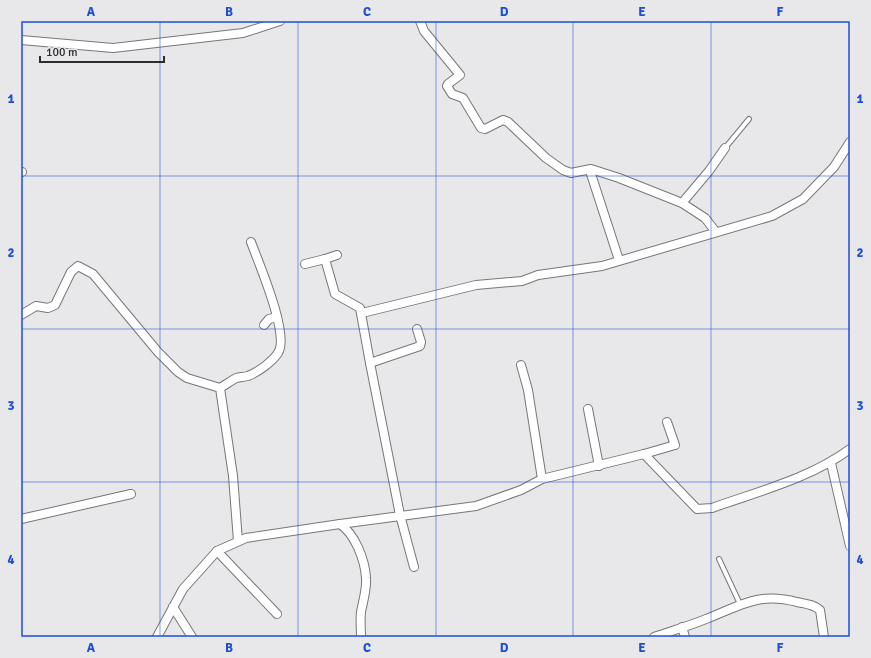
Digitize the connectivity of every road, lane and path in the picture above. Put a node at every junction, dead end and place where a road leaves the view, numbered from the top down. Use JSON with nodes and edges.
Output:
{"nodes":[{"id":1,"x":280,"y":21,"type":"edge"},
{"id":2,"x":420,"y":21,"type":"edge"},
{"id":3,"x":258,"y":24,"type":"edge"},
{"id":4,"x":21,"y":40,"type":"edge"},
{"id":5,"x":749,"y":119,"type":"dead end"},
{"id":6,"x":850,"y":142,"type":"edge"},
{"id":7,"x":725,"y":148,"type":"joint"},
{"id":8,"x":591,"y":174,"type":"dead end"},
{"id":9,"x":682,"y":203,"type":"junction"},
{"id":10,"x":716,"y":232,"type":"junction"},
{"id":11,"x":251,"y":242,"type":"dead end"},
{"id":12,"x":337,"y":255,"type":"dead end"},
{"id":13,"x":325,"y":259,"type":"junction"},
{"id":14,"x":619,"y":260,"type":"junction"},
{"id":15,"x":305,"y":264,"type":"dead end"},
{"id":16,"x":21,"y":306,"type":"edge"},
{"id":17,"x":362,"y":313,"type":"junction"},
{"id":18,"x":24,"y":314,"type":"edge"},
{"id":19,"x":277,"y":317,"type":"junction"},
{"id":20,"x":264,"y":325,"type":"dead end"},
{"id":21,"x":417,"y":329,"type":"dead end"},
{"id":22,"x":370,"y":363,"type":"junction"},
{"id":23,"x":521,"y":365,"type":"dead end"},
{"id":24,"x":220,"y":388,"type":"junction"},
{"id":25,"x":588,"y":409,"type":"dead end"},
{"id":26,"x":667,"y":422,"type":"dead end"},
{"id":27,"x":850,"y":449,"type":"edge"},
{"id":28,"x":644,"y":454,"type":"junction"},
{"id":29,"x":831,"y":463,"type":"junction"},
{"id":30,"x":599,"y":466,"type":"junction"},
{"id":31,"x":542,"y":479,"type":"junction"},
{"id":32,"x":131,"y":494,"type":"dead end"},
{"id":33,"x":400,"y":515,"type":"junction"},
{"id":34,"x":21,"y":519,"type":"edge"},
{"id":35,"x":340,"y":524,"type":"junction"},
{"id":36,"x":238,"y":541,"type":"junction"},
{"id":37,"x":850,"y":546,"type":"edge"},
{"id":38,"x":217,"y":551,"type":"junction"},
{"id":39,"x":718,"y":559,"type":"dead end"},
{"id":40,"x":414,"y":567,"type":"dead end"},
{"id":41,"x":740,"y":604,"type":"junction"},
{"id":42,"x":173,"y":607,"type":"junction"},
{"id":43,"x":277,"y":614,"type":"dead end"},
{"id":44,"x":682,"y":627,"type":"junction"},
{"id":45,"x":157,"y":637,"type":"edge"},
{"id":46,"x":192,"y":637,"type":"edge"},
{"id":47,"x":361,"y":637,"type":"edge"},
{"id":48,"x":654,"y":637,"type":"edge"},
{"id":49,"x":685,"y":637,"type":"edge"},
{"id":50,"x":824,"y":637,"type":"edge"}],
"edges":[{"from":1,"to":3,"type":"street"},
{"from":2,"to":9,"type":"street"},
{"from":3,"to":4,"type":"street"},
{"from":5,"to":7,"type":"lane"},
{"from":6,"to":10,"type":"street"},
{"from":7,"to":9,"type":"street"},
{"from":8,"to":14,"type":"street"},
{"from":9,"to":10,"type":"street"},
{"from":10,"to":14,"type":"street"},
{"from":11,"to":19,"type":"street"},
{"from":12,"to":13,"type":"street"},
{"from":13,"to":15,"type":"street"},
{"from":13,"to":17,"type":"street"},
{"from":14,"to":17,"type":"street"},
{"from":16,"to":18,"type":"street"},
{"from":17,"to":22,"type":"street"},
{"from":18,"to":24,"type":"street"},
{"from":19,"to":20,"type":"street"},
{"from":19,"to":24,"type":"street"},
{"from":21,"to":22,"type":"street"},
{"from":22,"to":33,"type":"street"},
{"from":23,"to":31,"type":"street"},
{"from":24,"to":36,"type":"street"},
{"from":25,"to":30,"type":"street"},
{"from":26,"to":28,"type":"street"},
{"from":27,"to":29,"type":"street"},
{"from":28,"to":29,"type":"street"},
{"from":28,"to":30,"type":"street"},
{"from":29,"to":37,"type":"street"},
{"from":30,"to":31,"type":"street"},
{"from":31,"to":33,"type":"street"},
{"from":32,"to":34,"type":"street"},
{"from":33,"to":35,"type":"street"},
{"from":33,"to":40,"type":"street"},
{"from":35,"to":36,"type":"street"},
{"from":35,"to":47,"type":"street"},
{"from":36,"to":38,"type":"street"},
{"from":38,"to":42,"type":"street"},
{"from":38,"to":43,"type":"street"},
{"from":39,"to":41,"type":"lane"},
{"from":41,"to":44,"type":"street"},
{"from":41,"to":50,"type":"street"},
{"from":42,"to":45,"type":"street"},
{"from":42,"to":46,"type":"street"},
{"from":44,"to":48,"type":"street"},
{"from":44,"to":49,"type":"street"}]}
